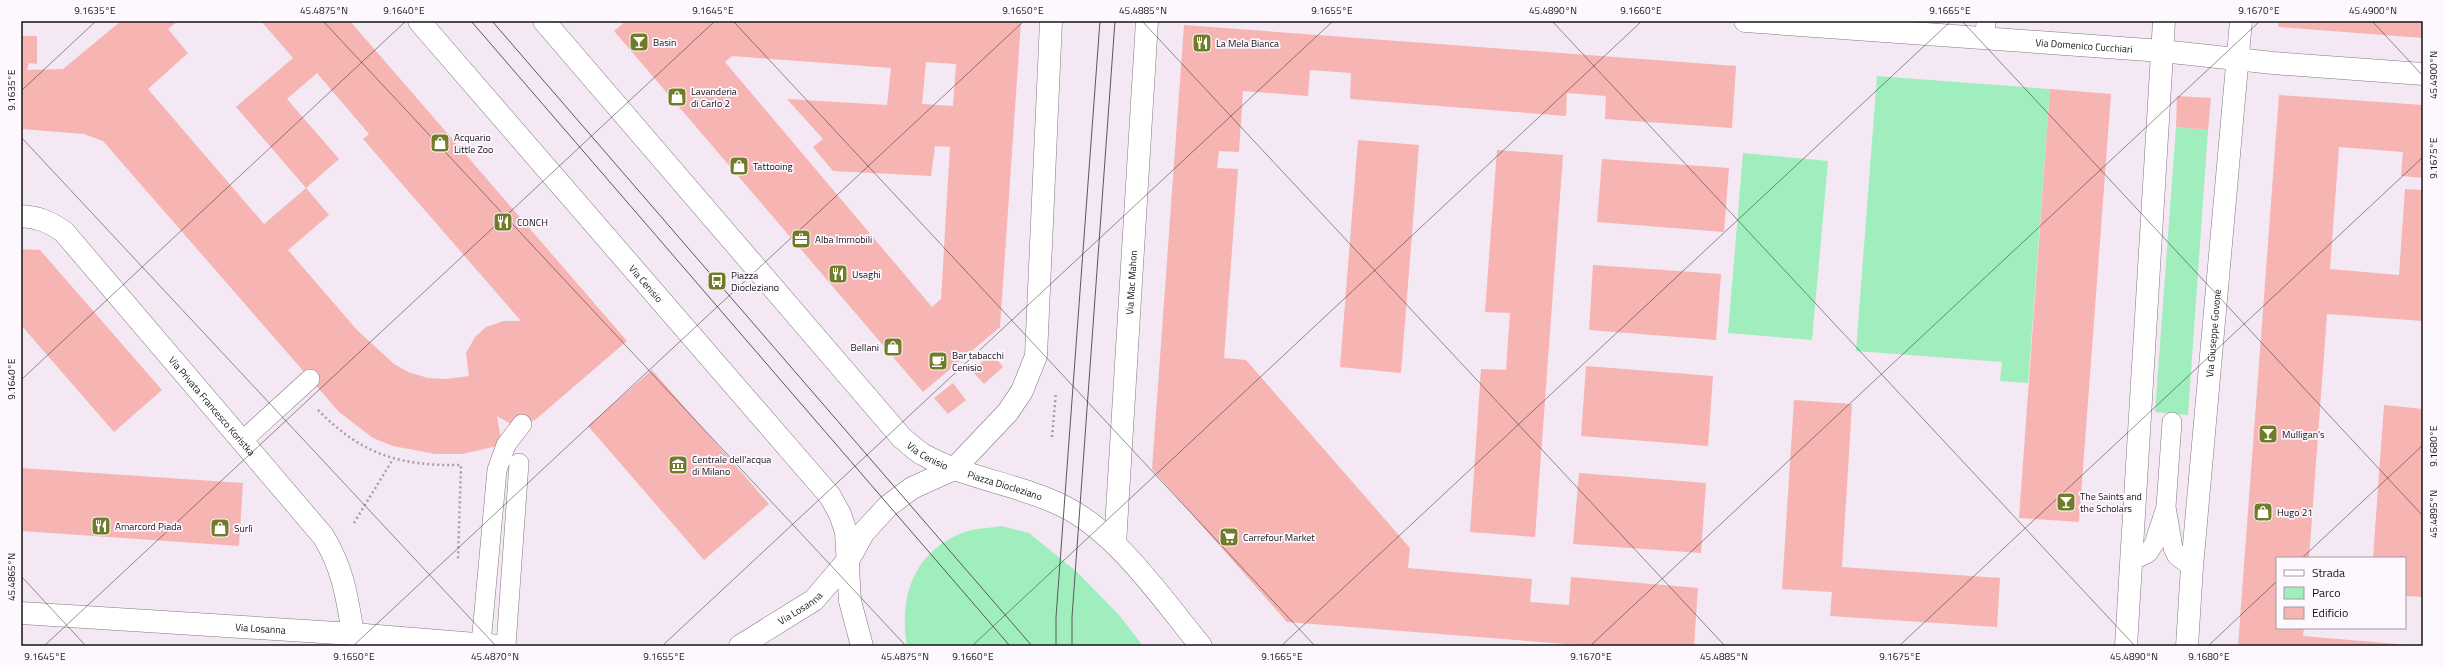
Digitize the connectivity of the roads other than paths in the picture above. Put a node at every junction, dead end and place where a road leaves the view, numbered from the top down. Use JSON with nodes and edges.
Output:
{"nodes":[{"id":1,"x":419,"y":21,"type":"edge"},
{"id":2,"x":544,"y":21,"type":"edge"},
{"id":3,"x":1052,"y":21,"type":"edge"},
{"id":4,"x":1147,"y":21,"type":"edge"},
{"id":5,"x":1745,"y":21,"type":"edge"},
{"id":6,"x":2164,"y":21,"type":"edge"},
{"id":7,"x":2241,"y":21,"type":"edge"},
{"id":8,"x":1986,"y":30,"type":"edge"},
{"id":9,"x":2162,"y":51,"type":"junction"},
{"id":10,"x":2238,"y":59,"type":"junction"},
{"id":11,"x":2423,"y":74,"type":"edge"},
{"id":12,"x":21,"y":216,"type":"edge"},
{"id":13,"x":304,"y":384,"type":"road end"},
{"id":14,"x":2172,"y":422,"type":"dead end"},
{"id":15,"x":522,"y":424,"type":"dead end"},
{"id":16,"x":242,"y":441,"type":"junction"},
{"id":17,"x":519,"y":463,"type":"dead end"},
{"id":18,"x":954,"y":469,"type":"junction"},
{"id":19,"x":2166,"y":507,"type":"junction"},
{"id":20,"x":1115,"y":544,"type":"junction"},
{"id":21,"x":849,"y":559,"type":"junction"},
{"id":22,"x":2132,"y":562,"type":"junction"},
{"id":23,"x":2192,"y":567,"type":"junction"},
{"id":24,"x":21,"y":613,"type":"edge"},
{"id":25,"x":353,"y":634,"type":"junction"},
{"id":26,"x":490,"y":645,"type":"edge"},
{"id":27,"x":506,"y":646,"type":"edge"},
{"id":28,"x":740,"y":646,"type":"edge"},
{"id":29,"x":862,"y":646,"type":"edge"},
{"id":30,"x":1201,"y":646,"type":"edge"},
{"id":31,"x":2126,"y":646,"type":"edge"},
{"id":32,"x":2187,"y":646,"type":"edge"}],
"edges":[{"from":1,"to":21,"type":"street","name":"Via Cenisio"},
{"from":2,"to":18,"type":"street","name":"Via Cenisio"},
{"from":3,"to":18,"type":"street"},
{"from":4,"to":20,"type":"street","name":"Via Mac Mahon"},
{"from":5,"to":8,"type":"street","name":"Via Domenico Cucchiari"},
{"from":6,"to":9,"type":"street"},
{"from":7,"to":10,"type":"street","name":"Via Giuseppe Govone"},
{"from":8,"to":9,"type":"street","name":"Via Domenico Cucchiari"},
{"from":9,"to":10,"type":"street","name":"Via Domenico Cucchiari"},
{"from":9,"to":22,"type":"street"},
{"from":10,"to":11,"type":"street","name":"Via Domenico Cucchiari"},
{"from":10,"to":23,"type":"street","name":"Via Giuseppe Govone"},
{"from":12,"to":16,"type":"street","name":"Via Privata Francesco Koristka"},
{"from":13,"to":16,"type":"lane"},
{"from":14,"to":19,"type":"lane"},
{"from":15,"to":26,"type":"lane"},
{"from":16,"to":25,"type":"street","name":"Via Privata Francesco Koristka"},
{"from":17,"to":27,"type":"lane"},
{"from":18,"to":20,"type":"street","name":"Piazza Diocleziano"},
{"from":18,"to":21,"type":"street","name":"Piazza Diocleziano"},
{"from":19,"to":22,"type":"lane"},
{"from":19,"to":23,"type":"lane"},
{"from":20,"to":30,"type":"street","name":"Piazza Diocleziano"},
{"from":21,"to":28,"type":"street","name":"Via Losanna"},
{"from":21,"to":29,"type":"street"},
{"from":22,"to":31,"type":"street"},
{"from":23,"to":32,"type":"street","name":"Via Giuseppe Govone"},
{"from":24,"to":25,"type":"street","name":"Via Losanna"},
{"from":25,"to":26,"type":"street","name":"Via Losanna"}]}
